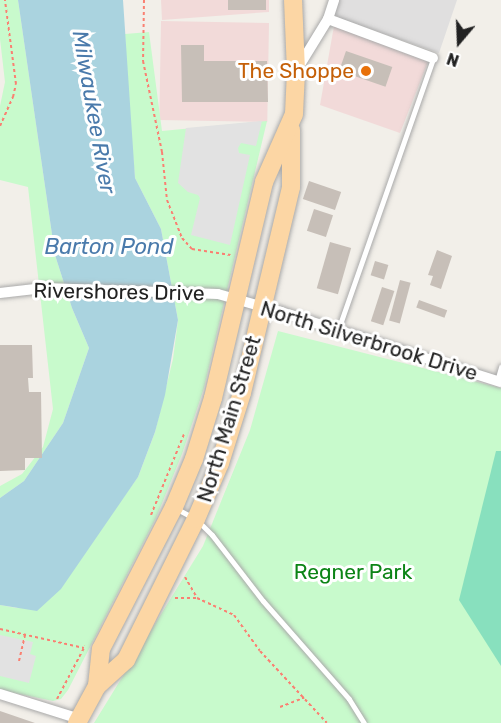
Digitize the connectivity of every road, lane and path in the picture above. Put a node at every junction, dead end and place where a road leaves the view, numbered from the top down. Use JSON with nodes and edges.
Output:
{"nodes":[{"id":1,"x":5,"y":0,"type":"edge"},
{"id":2,"x":144,"y":0,"type":"edge"},
{"id":3,"x":293,"y":0,"type":"edge"},
{"id":4,"x":334,"y":0,"type":"edge"},
{"id":5,"x":328,"y":19,"type":"junction"},
{"id":6,"x":433,"y":58,"type":"joint"},
{"id":7,"x":296,"y":71,"type":"junction"},
{"id":8,"x":291,"y":125,"type":"junction"},
{"id":9,"x":0,"y":126,"type":"edge"},
{"id":10,"x":247,"y":253,"type":"junction"},
{"id":11,"x":0,"y":293,"type":"edge"},
{"id":12,"x":237,"y":300,"type":"junction"},
{"id":13,"x":262,"y":307,"type":"junction"},
{"id":14,"x":338,"y":330,"type":"junction"},
{"id":15,"x":501,"y":367,"type":"edge"},
{"id":16,"x":499,"y":381,"type":"edge"},
{"id":17,"x":186,"y":428,"type":"dead end"},
{"id":18,"x":174,"y":507,"type":"junction"},
{"id":19,"x":196,"y":519,"type":"junction"},
{"id":20,"x":147,"y":524,"type":"dead end"},
{"id":21,"x":176,"y":561,"type":"junction"},
{"id":22,"x":158,"y":598,"type":"junction"},
{"id":23,"x":196,"y":598,"type":"junction"},
{"id":24,"x":0,"y":629,"type":"edge"},
{"id":25,"x":25,"y":634,"type":"junction"},
{"id":26,"x":89,"y":639,"type":"dead end"},
{"id":27,"x":84,"y":648,"type":"junction"},
{"id":28,"x":19,"y":661,"type":"dead end"},
{"id":29,"x":97,"y":686,"type":"junction"},
{"id":30,"x":0,"y":694,"type":"edge"},
{"id":31,"x":304,"y":698,"type":"junction"},
{"id":32,"x":280,"y":707,"type":"dead end"},
{"id":33,"x":51,"y":710,"type":"junction"},
{"id":34,"x":79,"y":721,"type":"edge"},
{"id":35,"x":327,"y":723,"type":"edge"},
{"id":36,"x":364,"y":723,"type":"edge"}],
"edges":[{"from":1,"to":9,"type":"path"},
{"from":2,"to":10,"type":"path"},
{"from":3,"to":7,"type":"main road","name":"North Main Street"},
{"from":4,"to":5,"type":"street"},
{"from":5,"to":6,"type":"street"},
{"from":5,"to":7,"type":"street"},
{"from":6,"to":14,"type":"lane"},
{"from":7,"to":8,"type":"main road","name":"North Main Street"},
{"from":8,"to":10,"type":"main road","name":"North Main Street"},
{"from":8,"to":13,"type":"main road","name":"North Main Street"},
{"from":10,"to":12,"type":"main road","name":"North Main Street"},
{"from":11,"to":12,"type":"street","name":"Rivershores Drive"},
{"from":12,"to":13,"type":"street","name":"North Silverbrook Drive"},
{"from":12,"to":18,"type":"main road","name":"North Main Street"},
{"from":13,"to":14,"type":"street","name":"North Silverbrook Drive"},
{"from":13,"to":19,"type":"main road","name":"North Main Street"},
{"from":14,"to":16,"type":"street","name":"North Silverbrook Drive"},
{"from":15,"to":16,"type":"lane"},
{"from":17,"to":20,"type":"path"},
{"from":18,"to":19,"type":"lane"},
{"from":18,"to":29,"type":"main road","name":"North Main Street"},
{"from":19,"to":21,"type":"main road","name":"North Main Street"},
{"from":19,"to":36,"type":"lane"},
{"from":21,"to":22,"type":"main road","name":"North Main Street"},
{"from":21,"to":23,"type":"path"},
{"from":22,"to":23,"type":"path"},
{"from":22,"to":29,"type":"main road","name":"North Main Street"},
{"from":23,"to":31,"type":"path"},
{"from":24,"to":25,"type":"path"},
{"from":25,"to":27,"type":"path"},
{"from":25,"to":28,"type":"path"},
{"from":26,"to":27,"type":"path"},
{"from":27,"to":33,"type":"path"},
{"from":29,"to":34,"type":"main road","name":"North Main Street"},
{"from":30,"to":33,"type":"street"},
{"from":31,"to":32,"type":"path"},
{"from":31,"to":35,"type":"path"},
{"from":33,"to":34,"type":"street"}]}
